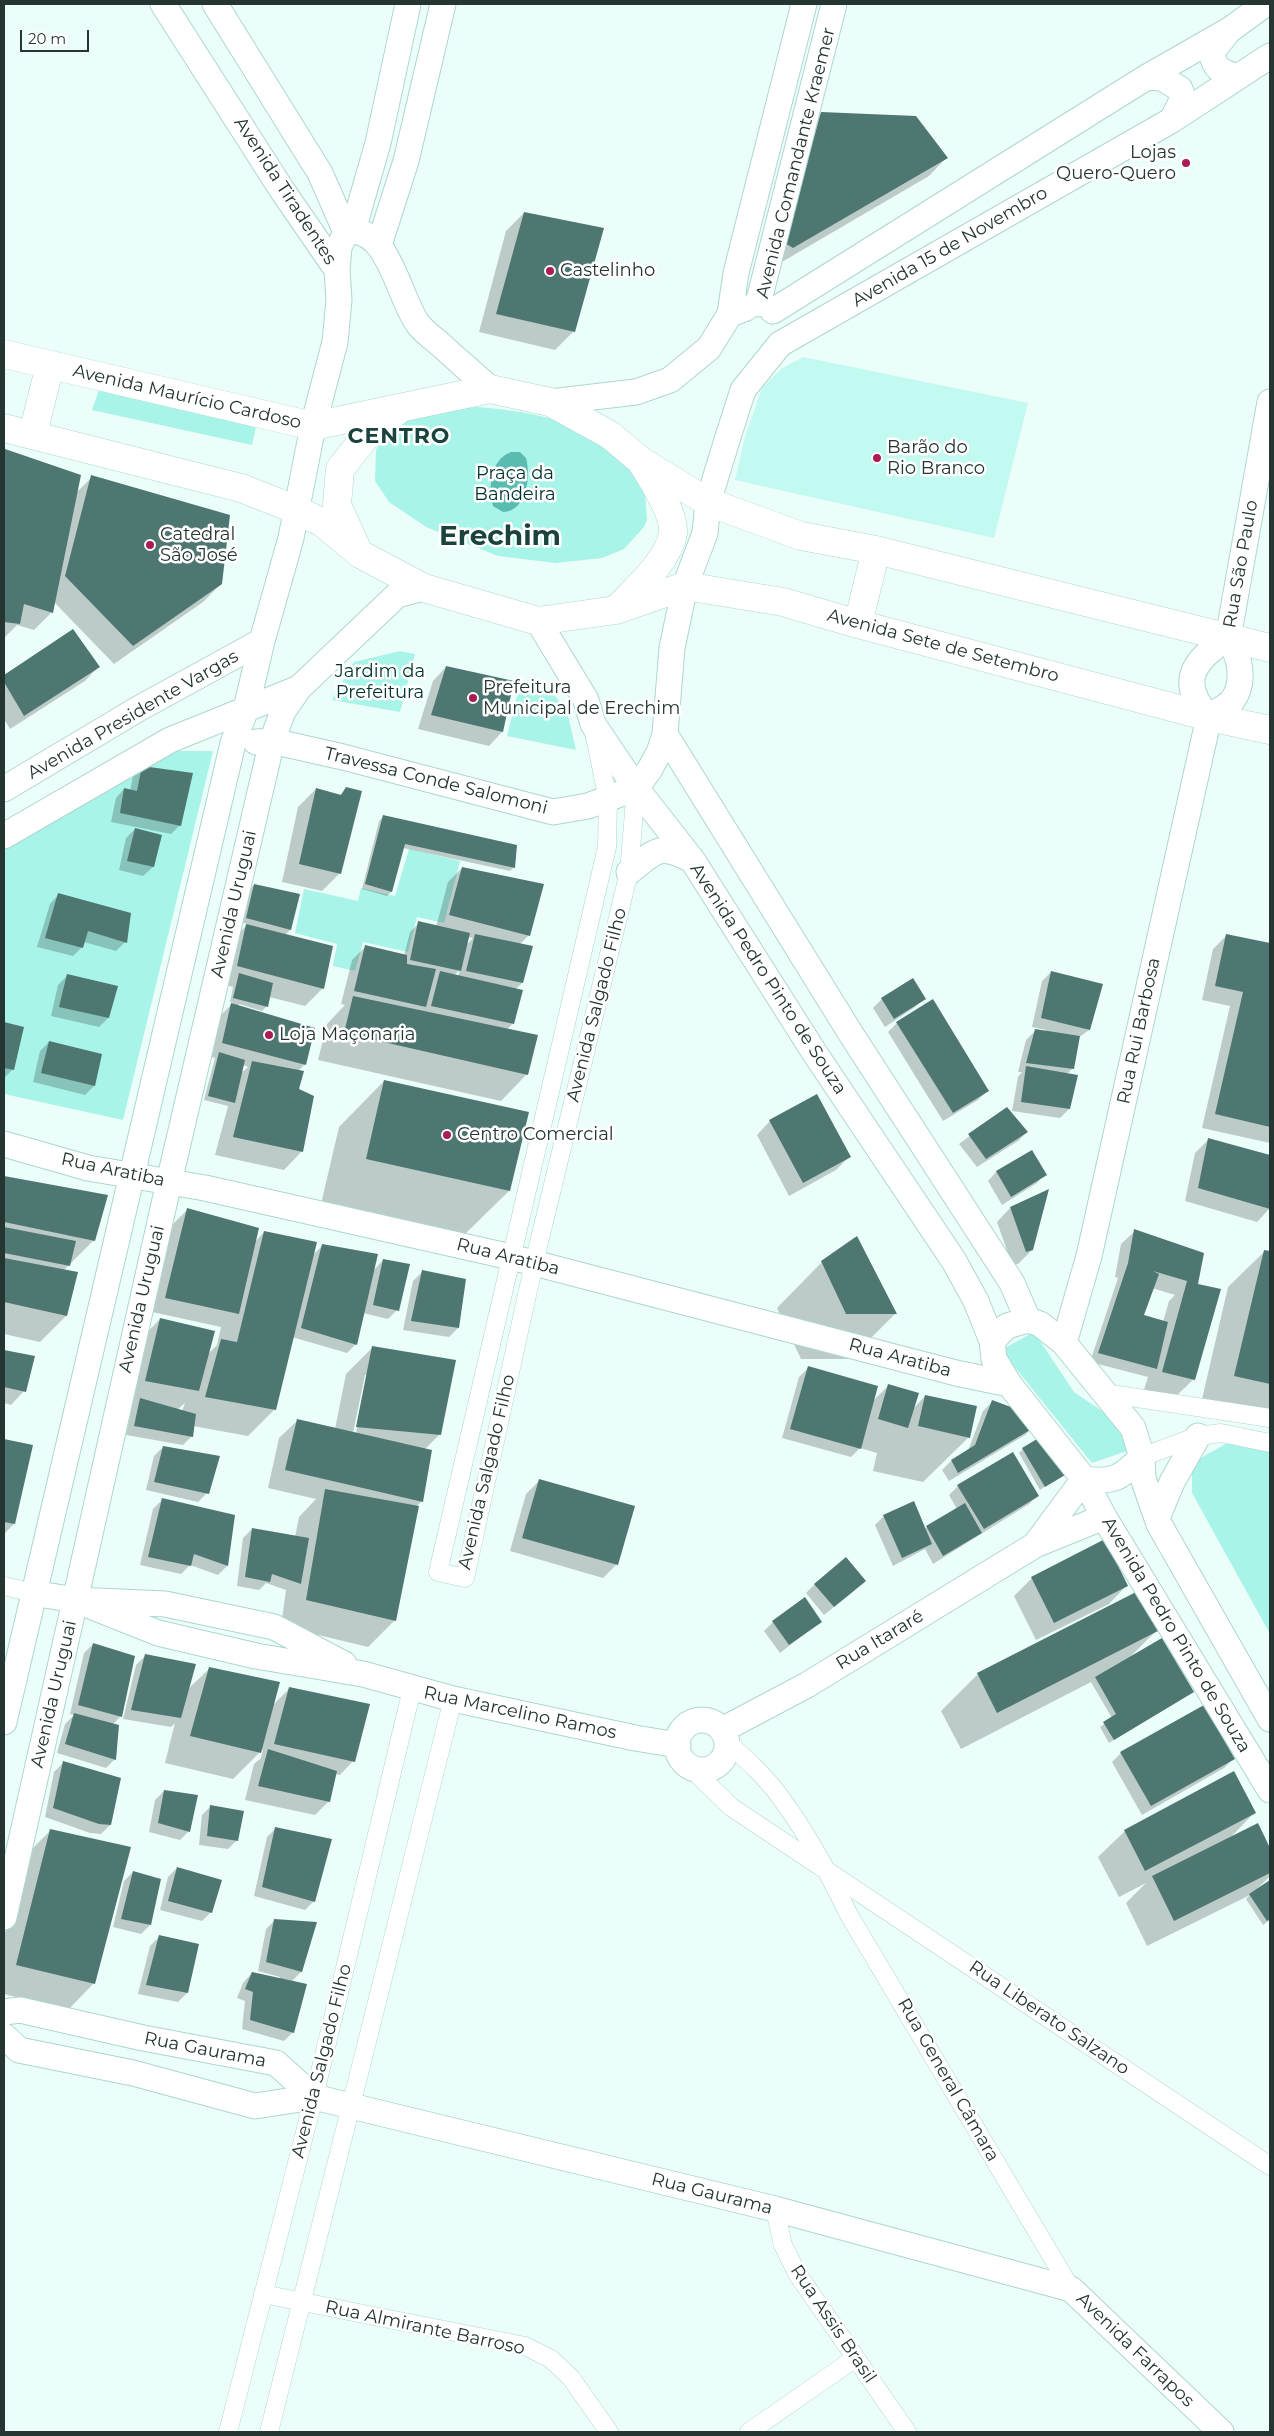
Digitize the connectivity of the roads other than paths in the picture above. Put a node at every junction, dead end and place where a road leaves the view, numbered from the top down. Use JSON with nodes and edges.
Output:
{"nodes":[{"id":1,"x":163,"y":4,"type":"edge"},
{"id":2,"x":215,"y":4,"type":"edge"},
{"id":3,"x":408,"y":4,"type":"edge"},
{"id":4,"x":443,"y":4,"type":"edge"},
{"id":5,"x":804,"y":4,"type":"edge"},
{"id":6,"x":834,"y":4,"type":"edge"},
{"id":7,"x":1265,"y":4,"type":"edge"},
{"id":8,"x":1231,"y":30,"type":"junction"},
{"id":9,"x":1270,"y":56,"type":"edge"},
{"id":10,"x":1147,"y":77,"type":"junction"},
{"id":11,"x":1237,"y":77,"type":"junction"},
{"id":12,"x":1172,"y":120,"type":"junction"},
{"id":13,"x":349,"y":231,"type":"junction"},
{"id":14,"x":379,"y":245,"type":"junction"},
{"id":15,"x":337,"y":270,"type":"junction"},
{"id":16,"x":766,"y":307,"type":"junction"},
{"id":17,"x":730,"y":314,"type":"junction"},
{"id":18,"x":780,"y":344,"type":"junction"},
{"id":19,"x":4,"y":354,"type":"edge"},
{"id":20,"x":50,"y":365,"type":"junction"},
{"id":21,"x":490,"y":389,"type":"junction"},
{"id":22,"x":550,"y":402,"type":"junction"},
{"id":23,"x":1270,"y":402,"type":"edge"},
{"id":24,"x":401,"y":408,"type":"junction"},
{"id":25,"x":313,"y":426,"type":"junction"},
{"id":26,"x":4,"y":428,"type":"edge"},
{"id":27,"x":33,"y":434,"type":"junction"},
{"id":28,"x":641,"y":460,"type":"junction"},
{"id":29,"x":708,"y":502,"type":"junction"},
{"id":30,"x":297,"y":510,"type":"junction"},
{"id":31,"x":876,"y":550,"type":"junction"},
{"id":32,"x":360,"y":554,"type":"junction"},
{"id":33,"x":684,"y":586,"type":"junction"},
{"id":34,"x":424,"y":588,"type":"junction"},
{"id":35,"x":616,"y":610,"type":"junction"},
{"id":36,"x":538,"y":621,"type":"junction"},
{"id":37,"x":858,"y":624,"type":"junction"},
{"id":38,"x":1228,"y":638,"type":"junction"},
{"id":39,"x":262,"y":641,"type":"junction"},
{"id":40,"x":1270,"y":648,"type":"edge"},
{"id":41,"x":299,"y":688,"type":"junction"},
{"id":42,"x":246,"y":709,"type":"junction"},
{"id":43,"x":1209,"y":717,"type":"junction"},
{"id":44,"x":593,"y":724,"type":"junction"},
{"id":45,"x":1270,"y":730,"type":"edge"},
{"id":46,"x":191,"y":731,"type":"junction"},
{"id":47,"x":665,"y":734,"type":"junction"},
{"id":48,"x":272,"y":741,"type":"junction"},
{"id":49,"x":233,"y":743,"type":"junction"},
{"id":50,"x":636,"y":788,"type":"junction"},
{"id":51,"x":4,"y":790,"type":"edge"},
{"id":52,"x":608,"y":800,"type":"junction"},
{"id":53,"x":4,"y":836,"type":"edge"},
{"id":54,"x":693,"y":861,"type":"junction"},
{"id":55,"x":629,"y":872,"type":"junction"},
{"id":56,"x":851,"y":1034,"type":"junction"},
{"id":57,"x":814,"y":1052,"type":"junction"},
{"id":58,"x":4,"y":1144,"type":"edge"},
{"id":59,"x":132,"y":1175,"type":"junction"},
{"id":60,"x":168,"y":1182,"type":"junction"},
{"id":61,"x":522,"y":1260,"type":"junction"},
{"id":62,"x":1028,"y":1320,"type":"junction"},
{"id":63,"x":992,"y":1341,"type":"junction"},
{"id":64,"x":1064,"y":1344,"type":"junction"},
{"id":65,"x":1009,"y":1384,"type":"junction"},
{"id":66,"x":1104,"y":1393,"type":"junction"},
{"id":67,"x":1270,"y":1418,"type":"edge"},
{"id":68,"x":1198,"y":1436,"type":"junction"},
{"id":69,"x":1270,"y":1443,"type":"edge"},
{"id":70,"x":1142,"y":1457,"type":"junction"},
{"id":71,"x":1084,"y":1479,"type":"junction"},
{"id":72,"x":1104,"y":1517,"type":"junction"},
{"id":73,"x":1157,"y":1518,"type":"junction"},
{"id":74,"x":1035,"y":1545,"type":"junction"},
{"id":75,"x":4,"y":1586,"type":"edge"},
{"id":76,"x":33,"y":1593,"type":"junction"},
{"id":77,"x":75,"y":1600,"type":"junction"},
{"id":78,"x":165,"y":1604,"type":"junction"},
{"id":79,"x":158,"y":1633,"type":"junction"},
{"id":80,"x":1240,"y":1668,"type":"junction"},
{"id":81,"x":364,"y":1674,"type":"junction"},
{"id":82,"x":1204,"y":1684,"type":"junction"},
{"id":83,"x":412,"y":1689,"type":"junction"},
{"id":84,"x":453,"y":1699,"type":"junction"},
{"id":85,"x":1270,"y":1719,"type":"edge"},
{"id":86,"x":4,"y":1722,"type":"edge"},
{"id":87,"x":725,"y":1736,"type":"junction"},
{"id":88,"x":683,"y":1756,"type":"junction"},
{"id":89,"x":1270,"y":1790,"type":"edge"},
{"id":90,"x":827,"y":1870,"type":"junction"},
{"id":91,"x":4,"y":1917,"type":"edge"},
{"id":92,"x":4,"y":2012,"type":"edge"},
{"id":93,"x":4,"y":2036,"type":"edge"},
{"id":94,"x":143,"y":2038,"type":"junction"},
{"id":95,"x":133,"y":2073,"type":"junction"},
{"id":96,"x":314,"y":2097,"type":"junction"},
{"id":97,"x":351,"y":2108,"type":"junction"},
{"id":98,"x":1270,"y":2166,"type":"edge"},
{"id":99,"x":775,"y":2209,"type":"junction"},
{"id":100,"x":1071,"y":2289,"type":"junction"},
{"id":101,"x":263,"y":2294,"type":"junction"},
{"id":102,"x":302,"y":2303,"type":"junction"},
{"id":103,"x":854,"y":2359,"type":"junction"},
{"id":104,"x":228,"y":2432,"type":"edge"},
{"id":105,"x":269,"y":2432,"type":"edge"},
{"id":106,"x":610,"y":2432,"type":"edge"},
{"id":107,"x":749,"y":2432,"type":"edge"},
{"id":108,"x":907,"y":2432,"type":"edge"},
{"id":109,"x":1221,"y":2432,"type":"edge"}],
"edges":[{"from":1,"to":15,"type":"street","name":"Avenida Tiradentes"},
{"from":2,"to":13,"type":"street","name":"Avenida Tiradentes"},
{"from":3,"to":13,"type":"street"},
{"from":4,"to":14,"type":"street"},
{"from":5,"to":17,"type":"street","name":"Avenida Comandante Kraemer"},
{"from":6,"to":16,"type":"street","name":"Avenida Comandante Kraemer"},
{"from":7,"to":8,"type":"street","name":"Avenida 15 de Novembro"},
{"from":8,"to":10,"type":"street","name":"Avenida 15 de Novembro"},
{"from":8,"to":11,"type":"street"},
{"from":9,"to":11,"type":"street","name":"Avenida 15 de Novembro"},
{"from":10,"to":12,"type":"street"},
{"from":10,"to":16,"type":"street","name":"Avenida 15 de Novembro"},
{"from":11,"to":12,"type":"street","name":"Avenida 15 de Novembro"},
{"from":12,"to":18,"type":"street","name":"Avenida 15 de Novembro"},
{"from":13,"to":14,"type":"street","name":"Avenida Tiradentes"},
{"from":13,"to":15,"type":"street"},
{"from":14,"to":21,"type":"street","name":"Avenida Tiradentes"},
{"from":15,"to":25,"type":"street","name":"Avenida Tiradentes"},
{"from":16,"to":17,"type":"street","name":"Avenida 15 de Novembro"},
{"from":16,"to":18,"type":"street","name":"Avenida Comandante Kraemer"},
{"from":17,"to":22,"type":"street"},
{"from":18,"to":29,"type":"street","name":"Avenida 15 de Novembro"},
{"from":19,"to":20,"type":"main road","name":"Avenida Maurício Cardoso"},
{"from":20,"to":25,"type":"main road","name":"Avenida Maurício Cardoso"},
{"from":20,"to":27,"type":"main road"},
{"from":21,"to":22,"type":"main road"},
{"from":21,"to":24,"type":"main road"},
{"from":22,"to":28,"type":"main road"},
{"from":23,"to":38,"type":"street","name":"Rua São Paulo"},
{"from":24,"to":25,"type":"main road","name":"Avenida Maurício Cardoso"},
{"from":24,"to":32,"type":"main road"},
{"from":25,"to":30,"type":"street","name":"Avenida Tiradentes"},
{"from":26,"to":27,"type":"main road"},
{"from":27,"to":30,"type":"main road"},
{"from":28,"to":29,"type":"main road"},
{"from":28,"to":35,"type":"main road"},
{"from":29,"to":31,"type":"main road"},
{"from":29,"to":33,"type":"street","name":"Avenida 15 de Novembro"},
{"from":30,"to":32,"type":"main road"},
{"from":30,"to":39,"type":"street"},
{"from":31,"to":37,"type":"main road"},
{"from":31,"to":38,"type":"main road"},
{"from":32,"to":34,"type":"main road"},
{"from":33,"to":35,"type":"main road","name":"Avenida Sete de Setembro"},
{"from":33,"to":37,"type":"main road","name":"Avenida Sete de Setembro"},
{"from":33,"to":47,"type":"street"},
{"from":34,"to":36,"type":"main road"},
{"from":34,"to":41,"type":"street"},
{"from":35,"to":36,"type":"main road"},
{"from":36,"to":44,"type":"street","name":"Avenida Pedro Pinto de Souza"},
{"from":37,"to":43,"type":"main road","name":"Avenida Sete de Setembro"},
{"from":38,"to":40,"type":"main road"},
{"from":38,"to":43,"type":"street"},
{"from":38,"to":43,"type":"street"},
{"from":39,"to":42,"type":"street"},
{"from":39,"to":51,"type":"street","name":"Avenida Presidente Vargas"},
{"from":41,"to":42,"type":"street"},
{"from":41,"to":48,"type":"street","name":"Avenida Uruguai"},
{"from":42,"to":46,"type":"street"},
{"from":42,"to":49,"type":"street"},
{"from":43,"to":45,"type":"main road","name":"Avenida Sete de Setembro"},
{"from":43,"to":64,"type":"street","name":"Rua Rui Barbosa"},
{"from":44,"to":50,"type":"street","name":"Avenida Pedro Pinto de Souza"},
{"from":44,"to":52,"type":"street","name":"Avenida Salgado Filho"},
{"from":46,"to":49,"type":"street","name":"Travessa Conde Salomoni"},
{"from":46,"to":53,"type":"street"},
{"from":47,"to":50,"type":"street"},
{"from":47,"to":56,"type":"street"},
{"from":48,"to":49,"type":"street","name":"Travessa Conde Salomoni"},
{"from":48,"to":52,"type":"street","name":"Travessa Conde Salomoni"},
{"from":48,"to":60,"type":"street","name":"Avenida Uruguai"},
{"from":49,"to":59,"type":"street"},
{"from":50,"to":52,"type":"street","name":"Travessa Conde Salomoni"},
{"from":50,"to":54,"type":"street","name":"Avenida Pedro Pinto de Souza"},
{"from":50,"to":55,"type":"street","name":"Avenida Salgado Filho"},
{"from":52,"to":61,"type":"street","name":"Avenida Salgado Filho"},
{"from":54,"to":55,"type":"street"},
{"from":54,"to":57,"type":"street","name":"Avenida Pedro Pinto de Souza"},
{"from":55,"to":61,"type":"street","name":"Avenida Salgado Filho"},
{"from":56,"to":57,"type":"street"},
{"from":56,"to":62,"type":"street"},
{"from":57,"to":63,"type":"street","name":"Avenida Pedro Pinto de Souza"},
{"from":58,"to":59,"type":"street","name":"Rua Aratiba"},
{"from":59,"to":60,"type":"street","name":"Rua Aratiba"},
{"from":59,"to":76,"type":"street"},
{"from":60,"to":61,"type":"street","name":"Rua Aratiba"},
{"from":60,"to":77,"type":"street","name":"Avenida Uruguai"},
{"from":61,"to":61,"type":"street","name":"Avenida Salgado Filho"},
{"from":61,"to":65,"type":"street","name":"Rua Aratiba"},
{"from":62,"to":63,"type":"street"},
{"from":62,"to":64,"type":"street"},
{"from":63,"to":65,"type":"street","name":"Avenida Pedro Pinto de Souza"},
{"from":64,"to":66,"type":"street"},
{"from":65,"to":71,"type":"street","name":"Avenida Pedro Pinto de Souza"},
{"from":66,"to":67,"type":"street"},
{"from":66,"to":70,"type":"street"},
{"from":68,"to":69,"type":"street"},
{"from":68,"to":70,"type":"street"},
{"from":68,"to":73,"type":"street"},
{"from":70,"to":71,"type":"street"},
{"from":70,"to":73,"type":"street"},
{"from":71,"to":72,"type":"street","name":"Avenida Pedro Pinto de Souza"},
{"from":71,"to":74,"type":"street","name":"Rua Itararé"},
{"from":72,"to":74,"type":"street","name":"Rua Itararé"},
{"from":72,"to":82,"type":"street","name":"Avenida Pedro Pinto de Souza"},
{"from":73,"to":80,"type":"street"},
{"from":74,"to":87,"type":"street","name":"Rua Itararé"},
{"from":75,"to":76,"type":"street","name":"Rua Marcelino Ramos"},
{"from":76,"to":77,"type":"street","name":"Rua Marcelino Ramos"},
{"from":76,"to":86,"type":"street"},
{"from":77,"to":78,"type":"street","name":"Rua Marcelino Ramos"},
{"from":77,"to":79,"type":"street","name":"Rua Marcelino Ramos"},
{"from":77,"to":91,"type":"street","name":"Avenida Uruguai"},
{"from":78,"to":79,"type":"street"},
{"from":78,"to":81,"type":"street","name":"Rua Marcelino Ramos"},
{"from":79,"to":81,"type":"street","name":"Rua Marcelino Ramos"},
{"from":80,"to":82,"type":"street"},
{"from":80,"to":85,"type":"street"},
{"from":81,"to":83,"type":"street","name":"Rua Marcelino Ramos"},
{"from":82,"to":89,"type":"street","name":"Avenida Pedro Pinto de Souza"},
{"from":83,"to":84,"type":"street","name":"Rua Marcelino Ramos"},
{"from":83,"to":96,"type":"street","name":"Avenida Salgado Filho"},
{"from":84,"to":88,"type":"street","name":"Rua Marcelino Ramos"},
{"from":84,"to":97,"type":"street"},
{"from":87,"to":88,"type":"street"},
{"from":87,"to":88,"type":"street"},
{"from":87,"to":90,"type":"street","name":"Rua General Câmara"},
{"from":88,"to":90,"type":"street"},
{"from":90,"to":98,"type":"street","name":"Rua Liberato Salzano"},
{"from":90,"to":100,"type":"street","name":"Rua General Câmara"},
{"from":92,"to":94,"type":"street","name":"Rua Gaurama"},
{"from":93,"to":95,"type":"street","name":"Rua Gaurama"},
{"from":94,"to":95,"type":"street"},
{"from":94,"to":96,"type":"street","name":"Rua Gaurama"},
{"from":95,"to":96,"type":"street","name":"Rua Gaurama"},
{"from":96,"to":97,"type":"street","name":"Rua Gaurama"},
{"from":96,"to":101,"type":"street","name":"Avenida Salgado Filho"},
{"from":97,"to":99,"type":"street","name":"Rua Gaurama"},
{"from":97,"to":102,"type":"street"},
{"from":99,"to":100,"type":"street","name":"Rua Gaurama"},
{"from":99,"to":103,"type":"street","name":"Rua Assis Brasil"},
{"from":100,"to":109,"type":"street","name":"Avenida Farrapos"},
{"from":101,"to":102,"type":"street","name":"Rua Almirante Barroso"},
{"from":101,"to":104,"type":"street","name":"Avenida Salgado Filho"},
{"from":102,"to":105,"type":"street"},
{"from":102,"to":106,"type":"street","name":"Rua Almirante Barroso"},
{"from":103,"to":107,"type":"street"},
{"from":103,"to":108,"type":"street","name":"Rua Assis Brasil"}]}
